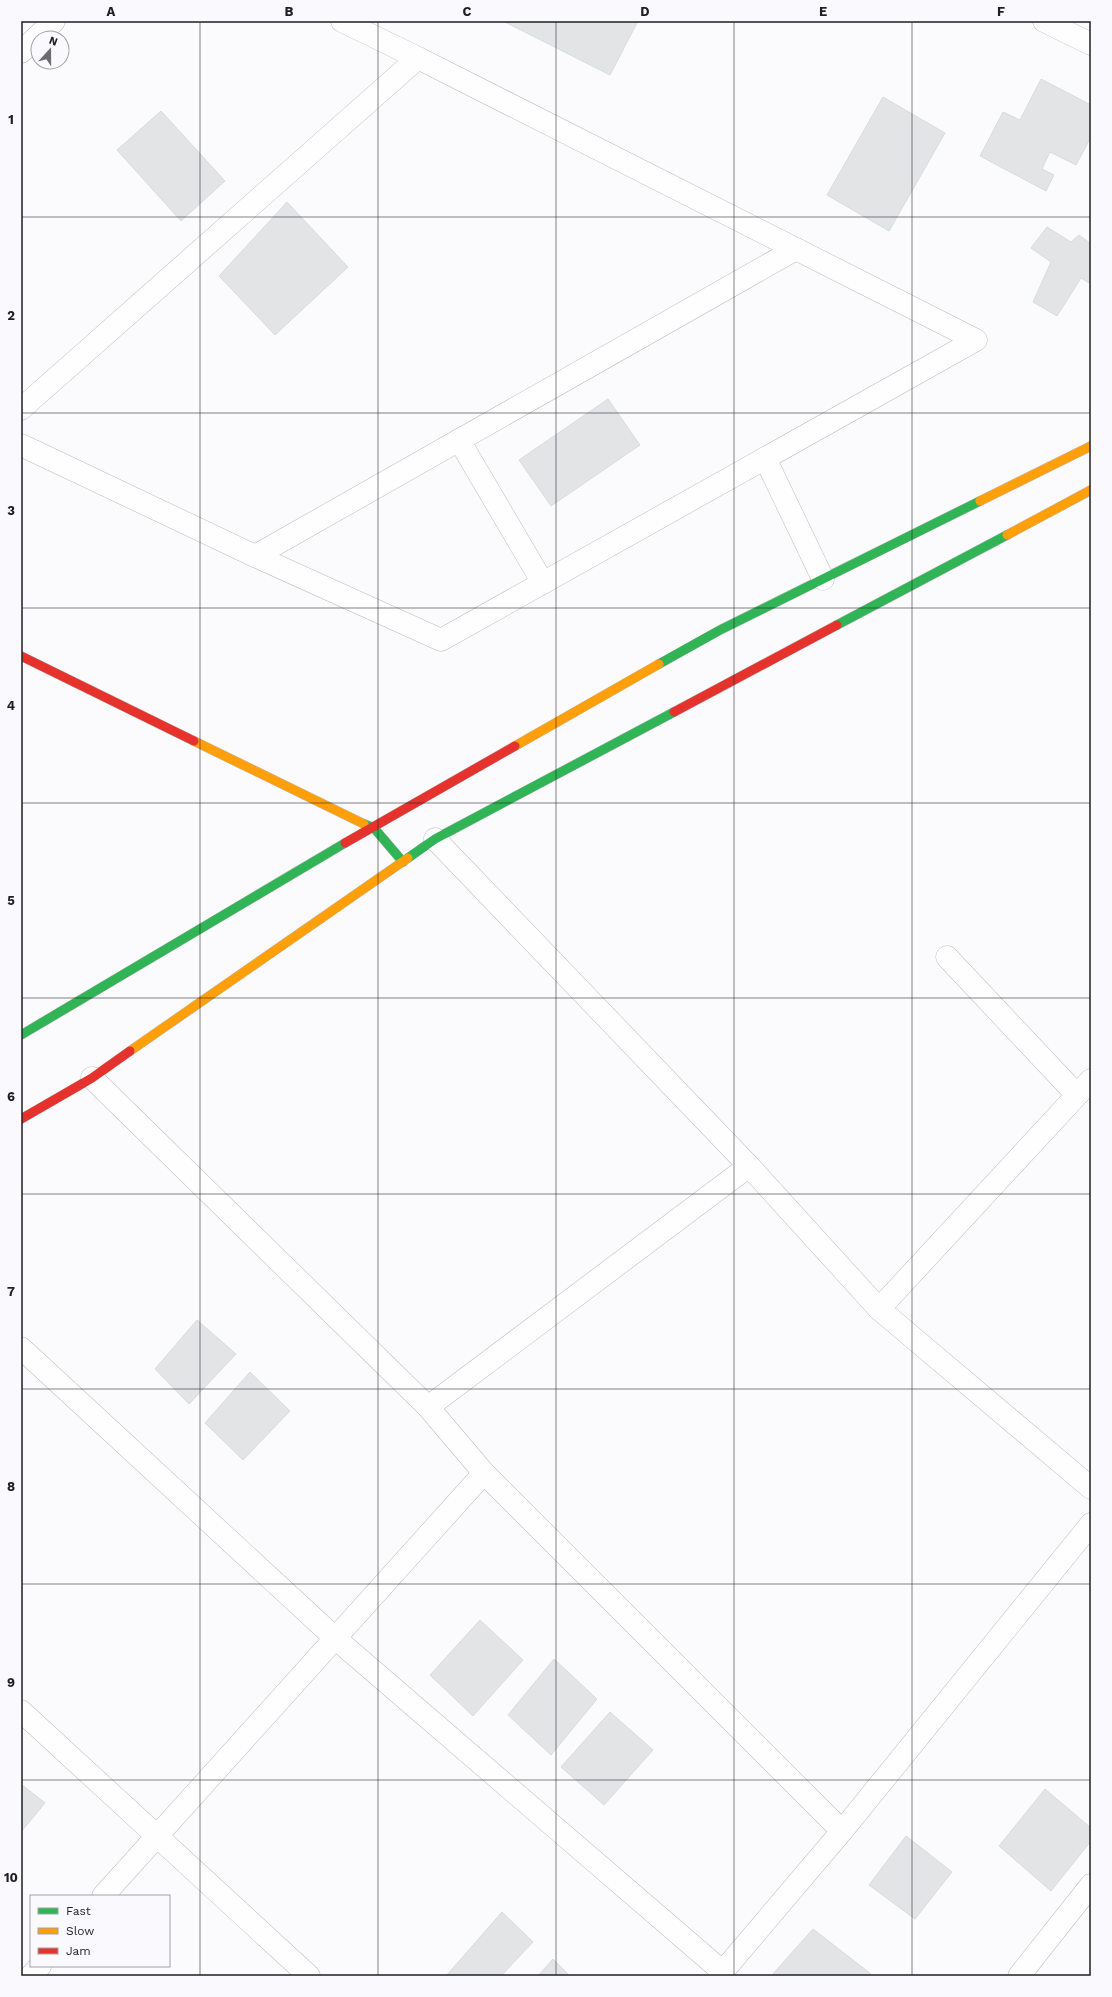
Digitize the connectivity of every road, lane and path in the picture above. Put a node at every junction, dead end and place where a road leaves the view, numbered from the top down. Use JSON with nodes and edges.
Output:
{"nodes":[{"id":1,"x":54,"y":21,"type":"edge"},
{"id":2,"x":342,"y":21,"type":"edge"},
{"id":3,"x":1044,"y":21,"type":"edge"},
{"id":4,"x":1091,"y":44,"type":"edge"},
{"id":5,"x":21,"y":52,"type":"edge"},
{"id":6,"x":418,"y":58,"type":"junction"},
{"id":7,"x":796,"y":249,"type":"junction"},
{"id":8,"x":21,"y":409,"type":"edge"},
{"id":9,"x":459,"y":440,"type":"junction"},
{"id":10,"x":21,"y":446,"type":"edge"},
{"id":11,"x":1091,"y":446,"type":"edge"},
{"id":12,"x":765,"y":458,"type":"junction"},
{"id":13,"x":1091,"y":490,"type":"edge"},
{"id":14,"x":255,"y":556,"type":"junction"},
{"id":15,"x":823,"y":579,"type":"junction"},
{"id":16,"x":543,"y":583,"type":"junction"},
{"id":17,"x":21,"y":656,"type":"edge"},
{"id":18,"x":374,"y":828,"type":"junction"},
{"id":19,"x":435,"y":839,"type":"junction"},
{"id":20,"x":403,"y":862,"type":"junction"},
{"id":21,"x":947,"y":957,"type":"dead end"},
{"id":22,"x":21,"y":1035,"type":"edge"},
{"id":23,"x":92,"y":1078,"type":"junction"},
{"id":24,"x":1084,"y":1088,"type":"edge"},
{"id":25,"x":21,"y":1119,"type":"edge"},
{"id":26,"x":748,"y":1166,"type":"junction"},
{"id":27,"x":879,"y":1309,"type":"junction"},
{"id":28,"x":21,"y":1348,"type":"edge"},
{"id":29,"x":428,"y":1408,"type":"junction"},
{"id":30,"x":484,"y":1473,"type":"junction"},
{"id":31,"x":1091,"y":1488,"type":"edge"},
{"id":32,"x":1091,"y":1524,"type":"edge"},
{"id":33,"x":335,"y":1638,"type":"junction"},
{"id":34,"x":21,"y":1711,"type":"edge"},
{"id":35,"x":842,"y":1831,"type":"junction"},
{"id":36,"x":157,"y":1836,"type":"junction"},
{"id":37,"x":1091,"y":1885,"type":"edge"},
{"id":38,"x":104,"y":1895,"type":"edge"},
{"id":39,"x":39,"y":1967,"type":"edge"},
{"id":40,"x":721,"y":1974,"type":"edge"},
{"id":41,"x":31,"y":1976,"type":"edge"},
{"id":42,"x":309,"y":1976,"type":"edge"},
{"id":43,"x":1019,"y":1976,"type":"edge"}],
"edges":[{"from":1,"to":5,"type":"street"},
{"from":2,"to":6,"type":"street"},
{"from":3,"to":4,"type":"street"},
{"from":6,"to":7,"type":"street"},
{"from":6,"to":8,"type":"street"},
{"from":7,"to":9,"type":"street"},
{"from":7,"to":12,"type":"street"},
{"from":9,"to":14,"type":"street"},
{"from":9,"to":16,"type":"street"},
{"from":10,"to":14,"type":"street"},
{"from":11,"to":15,"type":"main road"},
{"from":12,"to":15,"type":"street"},
{"from":12,"to":16,"type":"street"},
{"from":13,"to":19,"type":"main road"},
{"from":14,"to":16,"type":"street"},
{"from":15,"to":18,"type":"main road"},
{"from":17,"to":18,"type":"main road"},
{"from":18,"to":20,"type":"main road"},
{"from":18,"to":22,"type":"main road"},
{"from":19,"to":20,"type":"main road"},
{"from":19,"to":26,"type":"street"},
{"from":20,"to":23,"type":"main road"},
{"from":21,"to":24,"type":"street"},
{"from":23,"to":25,"type":"main road"},
{"from":23,"to":29,"type":"street"},
{"from":24,"to":27,"type":"street"},
{"from":26,"to":27,"type":"street"},
{"from":26,"to":29,"type":"street"},
{"from":27,"to":31,"type":"street"},
{"from":28,"to":33,"type":"street"},
{"from":29,"to":30,"type":"street"},
{"from":30,"to":33,"type":"street"},
{"from":30,"to":35,"type":"street"},
{"from":32,"to":35,"type":"street"},
{"from":33,"to":36,"type":"street"},
{"from":33,"to":40,"type":"street"},
{"from":34,"to":36,"type":"street"},
{"from":35,"to":40,"type":"street"},
{"from":36,"to":38,"type":"street"},
{"from":36,"to":42,"type":"street"},
{"from":37,"to":43,"type":"street"},
{"from":39,"to":41,"type":"street"}]}
